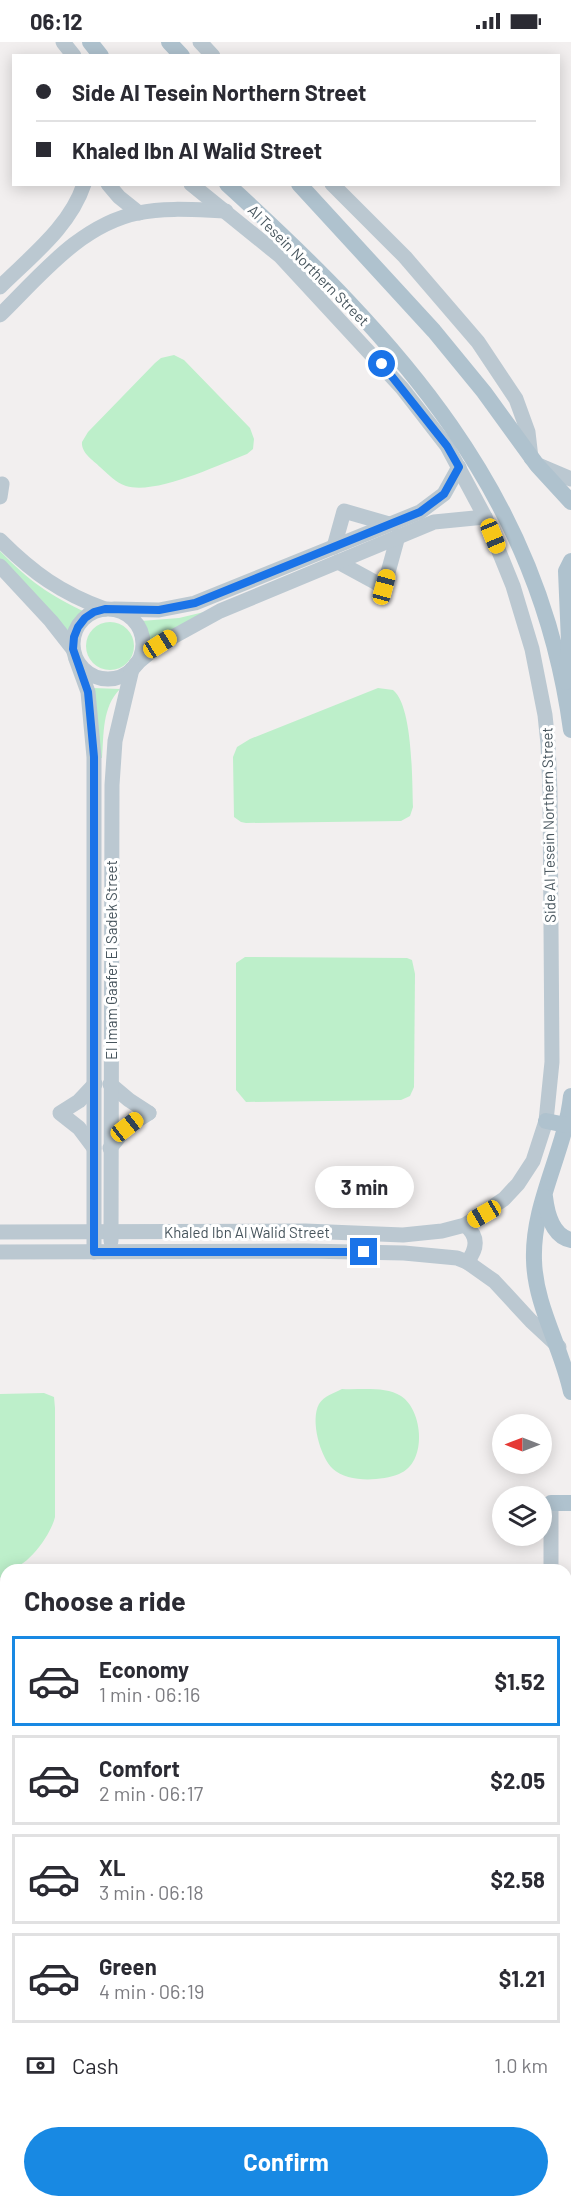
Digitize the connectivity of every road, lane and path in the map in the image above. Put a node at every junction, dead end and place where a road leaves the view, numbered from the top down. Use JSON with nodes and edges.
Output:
{"nodes":[{"id":1,"x":63,"y":42,"type":"edge"},
{"id":2,"x":90,"y":42,"type":"edge"},
{"id":3,"x":167,"y":42,"type":"edge"},
{"id":4,"x":200,"y":42,"type":"edge"},
{"id":5,"x":72,"y":54,"type":"edge"},
{"id":6,"x":99,"y":54,"type":"edge"},
{"id":7,"x":180,"y":54,"type":"edge"},
{"id":8,"x":211,"y":54,"type":"edge"},
{"id":9,"x":83,"y":186,"type":"edge"},
{"id":10,"x":110,"y":186,"type":"edge"},
{"id":11,"x":194,"y":186,"type":"edge"},
{"id":12,"x":229,"y":186,"type":"edge"},
{"id":13,"x":301,"y":186,"type":"edge"},
{"id":14,"x":334,"y":186,"type":"edge"},
{"id":15,"x":226,"y":212,"type":"junction"},
{"id":16,"x":139,"y":213,"type":"junction"},
{"id":17,"x":44,"y":243,"type":"junction"},
{"id":18,"x":59,"y":257,"type":"junction"},
{"id":19,"x":0,"y":287,"type":"edge"},
{"id":20,"x":0,"y":315,"type":"edge"},
{"id":21,"x":534,"y":461,"type":"junction"},
{"id":22,"x":459,"y":467,"type":"junction"},
{"id":23,"x":571,"y":479,"type":"edge"},
{"id":24,"x":571,"y":502,"type":"edge"},
{"id":25,"x":485,"y":517,"type":"junction"},
{"id":26,"x":394,"y":530,"type":"junction"},
{"id":27,"x":0,"y":540,"type":"edge"},
{"id":28,"x":336,"y":555,"type":"junction"},
{"id":29,"x":571,"y":561,"type":"edge"},
{"id":30,"x":0,"y":566,"type":"edge"},
{"id":31,"x":110,"y":609,"type":"junction"},
{"id":32,"x":75,"y":654,"type":"junction"},
{"id":33,"x":134,"y":667,"type":"junction"},
{"id":34,"x":565,"y":693,"type":"junction"},
{"id":35,"x":571,"y":730,"type":"edge"},
{"id":36,"x":102,"y":1084,"type":"junction"},
{"id":37,"x":571,"y":1096,"type":"edge"},
{"id":38,"x":546,"y":1121,"type":"junction"},
{"id":39,"x":566,"y":1125,"type":"junction"},
{"id":40,"x":94,"y":1148,"type":"junction"},
{"id":41,"x":110,"y":1148,"type":"junction"},
{"id":42,"x":545,"y":1191,"type":"junction"},
{"id":43,"x":465,"y":1225,"type":"junction"},
{"id":44,"x":305,"y":1231,"type":"junction"},
{"id":45,"x":0,"y":1232,"type":"edge"},
{"id":46,"x":94,"y":1233,"type":"junction"},
{"id":47,"x":111,"y":1233,"type":"junction"},
{"id":48,"x":571,"y":1240,"type":"edge"},
{"id":49,"x":305,"y":1251,"type":"junction"},
{"id":50,"x":0,"y":1252,"type":"edge"},
{"id":51,"x":94,"y":1252,"type":"junction"},
{"id":52,"x":111,"y":1253,"type":"junction"},
{"id":53,"x":467,"y":1262,"type":"junction"},
{"id":54,"x":560,"y":1348,"type":"junction"},
{"id":55,"x":571,"y":1392,"type":"edge"},
{"id":56,"x":552,"y":1503,"type":"edge"},
{"id":57,"x":571,"y":1503,"type":"edge"},
{"id":58,"x":551,"y":1546,"type":"edge"},
{"id":59,"x":551,"y":1564,"type":"edge"}],
"edges":[{"from":1,"to":5,"type":"street"},
{"from":2,"to":6,"type":"main road"},
{"from":3,"to":7,"type":"main road"},
{"from":4,"to":8,"type":"street"},
{"from":9,"to":17,"type":"street"},
{"from":10,"to":16,"type":"street"},
{"from":11,"to":15,"type":"street","name":"Side Al Tesein Northern Street"},
{"from":12,"to":34,"type":"main road","name":"Al Tesein Northern Street"},
{"from":13,"to":21,"type":"main road"},
{"from":14,"to":21,"type":"street"},
{"from":15,"to":16,"type":"street"},
{"from":15,"to":22,"type":"street","name":"Side Al Tesein Northern Street"},
{"from":16,"to":18,"type":"street"},
{"from":17,"to":18,"type":"street"},
{"from":17,"to":19,"type":"street"},
{"from":18,"to":20,"type":"street"},
{"from":21,"to":23,"type":"street"},
{"from":21,"to":24,"type":"main road"},
{"from":22,"to":25,"type":"street","name":"Side Al Tesein Northern Street"},
{"from":22,"to":26,"type":"street"},
{"from":25,"to":26,"type":"street"},
{"from":25,"to":38,"type":"street","name":"Side Al Tesein Northern Street"},
{"from":26,"to":28,"type":"street"},
{"from":26,"to":28,"type":"street"},
{"from":26,"to":28,"type":"street"},
{"from":27,"to":31,"type":"street"},
{"from":28,"to":31,"type":"street"},
{"from":28,"to":33,"type":"street"},
{"from":29,"to":34,"type":"main road"},
{"from":30,"to":32,"type":"street","name":"El Imam Gaafer El Sadek Street"},
{"from":31,"to":32,"type":"street"},
{"from":31,"to":33,"type":"street"},
{"from":32,"to":33,"type":"street"},
{"from":32,"to":36,"type":"street","name":"El Imam Gaafer El Sadek Street"},
{"from":33,"to":36,"type":"street","name":"El Imam Gaafer El Sadek Street"},
{"from":34,"to":35,"type":"main road","name":"Al Tesein Northern Street"},
{"from":36,"to":40,"type":"street","name":"El Imam Gaafer El Sadek Street"},
{"from":36,"to":40,"type":"street"},
{"from":36,"to":41,"type":"street","name":"El Imam Gaafer El Sadek Street"},
{"from":36,"to":41,"type":"street"},
{"from":37,"to":39,"type":"main road"},
{"from":38,"to":39,"type":"main road"},
{"from":38,"to":43,"type":"street","name":"Khaled Ibn Al Walid Street"},
{"from":39,"to":42,"type":"main road"},
{"from":40,"to":46,"type":"street","name":"El Imam Gaafer El Sadek Street"},
{"from":41,"to":47,"type":"street","name":"El Imam Gaafer El Sadek Street"},
{"from":42,"to":48,"type":"main road"},
{"from":42,"to":54,"type":"main road"},
{"from":43,"to":44,"type":"street","name":"Khaled Ibn Al Walid Street"},
{"from":43,"to":53,"type":"street"},
{"from":44,"to":47,"type":"street","name":"Khaled Ibn Al Walid Street"},
{"from":44,"to":49,"type":"street"},
{"from":45,"to":46,"type":"street","name":"Khaled Ibn Al Walid Street"},
{"from":46,"to":47,"type":"street","name":"Khaled Ibn Al Walid Street"},
{"from":46,"to":51,"type":"street","name":"El Imam Gaafer El Sadek Street"},
{"from":47,"to":52,"type":"street","name":"El Imam Gaafer El Sadek Street"},
{"from":49,"to":52,"type":"street","name":"Khaled Ibn Al Walid Street"},
{"from":49,"to":53,"type":"street","name":"Khaled Ibn Al Walid Street"},
{"from":50,"to":51,"type":"street","name":"Khaled Ibn Al Walid Street"},
{"from":51,"to":52,"type":"street","name":"Khaled Ibn Al Walid Street"},
{"from":53,"to":54,"type":"street","name":"Khaled Ibn Al Walid Street"},
{"from":54,"to":55,"type":"main road"},
{"from":56,"to":57,"type":"main road"},
{"from":58,"to":59,"type":"street"}]}
